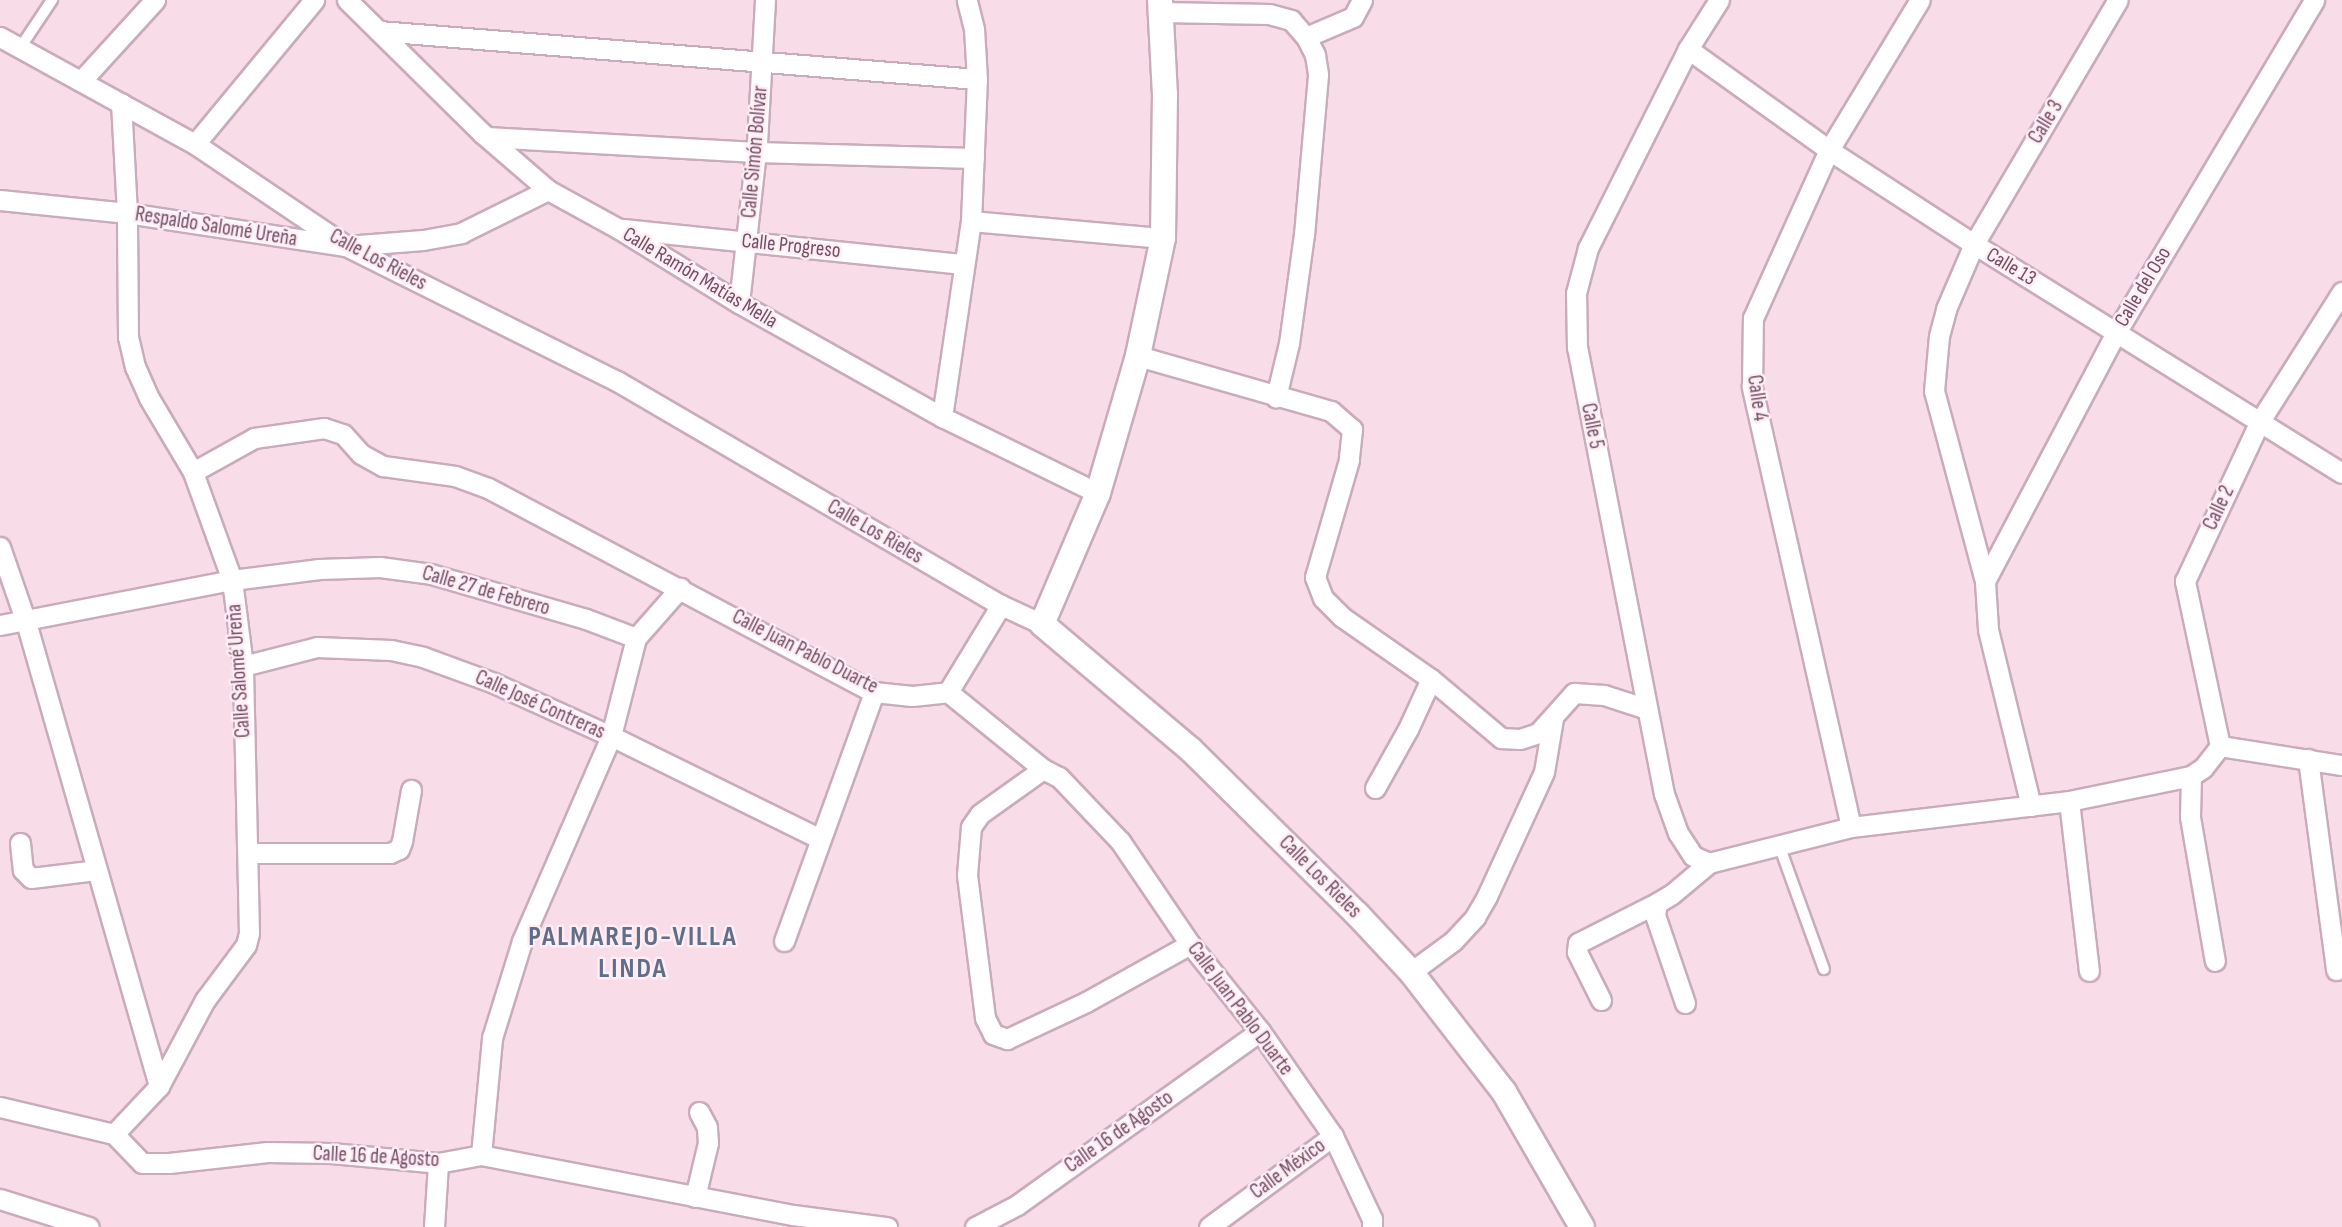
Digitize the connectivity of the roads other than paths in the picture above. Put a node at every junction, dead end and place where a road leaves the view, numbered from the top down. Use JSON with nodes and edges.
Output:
{"nodes":[{"id":1,"x":52,"y":0,"type":"edge"},
{"id":2,"x":155,"y":0,"type":"edge"},
{"id":3,"x":314,"y":0,"type":"edge"},
{"id":4,"x":347,"y":0,"type":"edge"},
{"id":5,"x":765,"y":0,"type":"edge"},
{"id":6,"x":967,"y":0,"type":"edge"},
{"id":7,"x":1362,"y":0,"type":"edge"},
{"id":8,"x":1719,"y":0,"type":"edge"},
{"id":9,"x":1920,"y":0,"type":"edge"},
{"id":10,"x":2118,"y":0,"type":"edge"},
{"id":11,"x":2314,"y":0,"type":"edge"},
{"id":12,"x":1160,"y":6,"type":"edge"},
{"id":13,"x":379,"y":31,"type":"junction"},
{"id":14,"x":0,"y":37,"type":"edge"},
{"id":15,"x":1306,"y":37,"type":"junction"},
{"id":16,"x":20,"y":48,"type":"junction"},
{"id":17,"x":1688,"y":49,"type":"junction"},
{"id":18,"x":762,"y":61,"type":"junction"},
{"id":19,"x":977,"y":79,"type":"junction"},
{"id":20,"x":80,"y":82,"type":"junction"},
{"id":21,"x":121,"y":103,"type":"junction"},
{"id":22,"x":487,"y":137,"type":"junction"},
{"id":23,"x":195,"y":144,"type":"junction"},
{"id":24,"x":1829,"y":150,"type":"junction"},
{"id":25,"x":756,"y":152,"type":"junction"},
{"id":26,"x":974,"y":158,"type":"junction"},
{"id":27,"x":548,"y":190,"type":"junction"},
{"id":28,"x":0,"y":200,"type":"edge"},
{"id":29,"x":127,"y":213,"type":"junction"},
{"id":30,"x":971,"y":221,"type":"junction"},
{"id":31,"x":619,"y":229,"type":"junction"},
{"id":32,"x":1163,"y":238,"type":"junction"},
{"id":33,"x":747,"y":242,"type":"junction"},
{"id":34,"x":1974,"y":244,"type":"junction"},
{"id":35,"x":346,"y":246,"type":"junction"},
{"id":36,"x":963,"y":264,"type":"junction"},
{"id":37,"x":2342,"y":292,"type":"edge"},
{"id":38,"x":739,"y":303,"type":"junction"},
{"id":39,"x":2117,"y":331,"type":"junction"},
{"id":40,"x":1138,"y":356,"type":"junction"},
{"id":41,"x":1276,"y":397,"type":"junction"},
{"id":42,"x":942,"y":417,"type":"junction"},
{"id":43,"x":2260,"y":421,"type":"junction"},
{"id":44,"x":193,"y":472,"type":"junction"},
{"id":45,"x":2342,"y":473,"type":"edge"},
{"id":46,"x":1098,"y":493,"type":"junction"},
{"id":47,"x":0,"y":547,"type":"edge"},
{"id":48,"x":232,"y":580,"type":"junction"},
{"id":49,"x":1985,"y":582,"type":"junction"},
{"id":50,"x":680,"y":588,"type":"junction"},
{"id":51,"x":1002,"y":606,"type":"junction"},
{"id":52,"x":26,"y":622,"type":"junction"},
{"id":53,"x":1042,"y":624,"type":"junction"},
{"id":54,"x":0,"y":625,"type":"edge"},
{"id":55,"x":636,"y":638,"type":"junction"},
{"id":56,"x":243,"y":666,"type":"junction"},
{"id":57,"x":1431,"y":679,"type":"junction"},
{"id":58,"x":874,"y":692,"type":"junction"},
{"id":59,"x":948,"y":692,"type":"junction"},
{"id":60,"x":1647,"y":709,"type":"junction"},
{"id":61,"x":1553,"y":719,"type":"junction"},
{"id":62,"x":611,"y":736,"type":"junction"},
{"id":63,"x":2220,"y":746,"type":"junction"},
{"id":64,"x":2308,"y":759,"type":"junction"},
{"id":65,"x":2342,"y":765,"type":"edge"},
{"id":66,"x":1043,"y":769,"type":"junction"},
{"id":67,"x":2191,"y":776,"type":"junction"},
{"id":68,"x":1375,"y":788,"type":"dead end"},
{"id":69,"x":411,"y":790,"type":"dead end"},
{"id":70,"x":2069,"y":801,"type":"junction"},
{"id":71,"x":2031,"y":806,"type":"junction"},
{"id":72,"x":1851,"y":827,"type":"junction"},
{"id":73,"x":820,"y":839,"type":"junction"},
{"id":74,"x":20,"y":843,"type":"dead end"},
{"id":75,"x":1779,"y":845,"type":"junction"},
{"id":76,"x":248,"y":853,"type":"junction"},
{"id":77,"x":1709,"y":863,"type":"junction"},
{"id":78,"x":96,"y":870,"type":"junction"},
{"id":79,"x":1657,"y":903,"type":"junction"},
{"id":80,"x":784,"y":941,"type":"dead end"},
{"id":81,"x":1190,"y":944,"type":"junction"},
{"id":82,"x":2215,"y":961,"type":"dead end"},
{"id":83,"x":1824,"y":969,"type":"dead end"},
{"id":84,"x":2336,"y":970,"type":"dead end"},
{"id":85,"x":2089,"y":971,"type":"dead end"},
{"id":86,"x":1411,"y":972,"type":"junction"},
{"id":87,"x":1601,"y":1000,"type":"dead end"},
{"id":88,"x":1685,"y":1003,"type":"dead end"},
{"id":89,"x":1260,"y":1031,"type":"junction"},
{"id":90,"x":159,"y":1086,"type":"junction"},
{"id":91,"x":0,"y":1107,"type":"edge"},
{"id":92,"x":699,"y":1112,"type":"dead end"},
{"id":93,"x":114,"y":1134,"type":"junction"},
{"id":94,"x":1333,"y":1136,"type":"junction"},
{"id":95,"x":481,"y":1155,"type":"junction"},
{"id":96,"x":438,"y":1163,"type":"junction"},
{"id":97,"x":695,"y":1197,"type":"junction"},
{"id":98,"x":0,"y":1199,"type":"edge"},
{"id":99,"x":89,"y":1227,"type":"edge"},
{"id":100,"x":434,"y":1227,"type":"edge"},
{"id":101,"x":887,"y":1227,"type":"edge"},
{"id":102,"x":975,"y":1227,"type":"edge"},
{"id":103,"x":1209,"y":1227,"type":"edge"},
{"id":104,"x":1372,"y":1227,"type":"edge"},
{"id":105,"x":1582,"y":1227,"type":"edge"}],
"edges":[{"from":1,"to":16,"type":"lane"},
{"from":2,"to":20,"type":"street"},
{"from":3,"to":23,"type":"street"},
{"from":4,"to":13,"type":"street","name":"Calle Ramón Matías Mella"},
{"from":5,"to":18,"type":"street","name":"Calle Simón Bolívar"},
{"from":6,"to":19,"type":"street"},
{"from":7,"to":15,"type":"street"},
{"from":8,"to":17,"type":"street","name":"Calle 5"},
{"from":9,"to":24,"type":"street","name":"Calle 4"},
{"from":10,"to":34,"type":"street","name":"Calle 3"},
{"from":11,"to":39,"type":"street","name":"Calle del Oso"},
{"from":12,"to":15,"type":"street"},
{"from":12,"to":32,"type":"street"},
{"from":13,"to":18,"type":"street"},
{"from":13,"to":22,"type":"street","name":"Calle Ramón Matías Mella"},
{"from":14,"to":16,"type":"street","name":"Calle Los Rieles"},
{"from":15,"to":41,"type":"street"},
{"from":16,"to":20,"type":"street","name":"Calle Los Rieles"},
{"from":17,"to":24,"type":"street","name":"Calle 13"},
{"from":17,"to":60,"type":"street","name":"Calle 5"},
{"from":18,"to":19,"type":"street"},
{"from":18,"to":25,"type":"street","name":"Calle Simón Bolívar"},
{"from":19,"to":26,"type":"street"},
{"from":20,"to":21,"type":"street","name":"Calle Los Rieles"},
{"from":21,"to":23,"type":"street","name":"Calle Los Rieles"},
{"from":21,"to":29,"type":"street","name":"Calle Salomé Ureña"},
{"from":22,"to":25,"type":"street"},
{"from":22,"to":27,"type":"street","name":"Calle Ramón Matías Mella"},
{"from":23,"to":35,"type":"street","name":"Calle Los Rieles"},
{"from":24,"to":34,"type":"street","name":"Calle 13"},
{"from":24,"to":72,"type":"street","name":"Calle 4"},
{"from":25,"to":26,"type":"street"},
{"from":25,"to":33,"type":"street","name":"Calle Simón Bolívar"},
{"from":26,"to":30,"type":"street"},
{"from":27,"to":31,"type":"street","name":"Calle Ramón Matías Mella"},
{"from":27,"to":35,"type":"street","name":"Respaldo Salomé Ureña"},
{"from":28,"to":29,"type":"street","name":"Respaldo Salomé Ureña"},
{"from":29,"to":35,"type":"street","name":"Respaldo Salomé Ureña"},
{"from":29,"to":44,"type":"street","name":"Calle Salomé Ureña"},
{"from":30,"to":32,"type":"street"},
{"from":30,"to":36,"type":"street"},
{"from":31,"to":33,"type":"street","name":"Calle Progreso"},
{"from":31,"to":38,"type":"street","name":"Calle Ramón Matías Mella"},
{"from":32,"to":40,"type":"street"},
{"from":33,"to":36,"type":"street","name":"Calle Progreso"},
{"from":33,"to":38,"type":"street","name":"Calle Simón Bolívar"},
{"from":34,"to":39,"type":"street","name":"Calle 13"},
{"from":34,"to":49,"type":"street","name":"Calle 3"},
{"from":35,"to":51,"type":"street","name":"Calle Los Rieles"},
{"from":36,"to":42,"type":"street"},
{"from":37,"to":43,"type":"street","name":"Calle 2"},
{"from":38,"to":42,"type":"street","name":"Calle Ramón Matías Mella"},
{"from":39,"to":43,"type":"street","name":"Calle 13"},
{"from":39,"to":49,"type":"street","name":"Calle del Oso"},
{"from":40,"to":41,"type":"street"},
{"from":40,"to":46,"type":"street"},
{"from":41,"to":57,"type":"street"},
{"from":42,"to":46,"type":"street","name":"Calle Ramón Matías Mella"},
{"from":43,"to":45,"type":"street","name":"Calle 13"},
{"from":43,"to":63,"type":"street","name":"Calle 2"},
{"from":44,"to":48,"type":"street","name":"Calle Salomé Ureña"},
{"from":44,"to":50,"type":"street","name":"Calle Juan Pablo Duarte"},
{"from":46,"to":53,"type":"street"},
{"from":47,"to":52,"type":"street"},
{"from":48,"to":52,"type":"street","name":"Calle 27 de Febrero"},
{"from":48,"to":55,"type":"street","name":"Calle 27 de Febrero"},
{"from":48,"to":56,"type":"street","name":"Calle Salomé Ureña"},
{"from":49,"to":71,"type":"street","name":"Calle 3"},
{"from":50,"to":55,"type":"street"},
{"from":50,"to":58,"type":"street","name":"Calle Juan Pablo Duarte"},
{"from":51,"to":53,"type":"street","name":"Calle Los Rieles"},
{"from":51,"to":59,"type":"street"},
{"from":52,"to":54,"type":"street","name":"Calle 27 de Febrero"},
{"from":52,"to":78,"type":"street"},
{"from":53,"to":86,"type":"street","name":"Calle Los Rieles"},
{"from":55,"to":62,"type":"street"},
{"from":56,"to":62,"type":"street","name":"Calle José Contreras"},
{"from":56,"to":76,"type":"street","name":"Calle Salomé Ureña"},
{"from":57,"to":61,"type":"street"},
{"from":57,"to":68,"type":"street"},
{"from":58,"to":59,"type":"street","name":"Calle Juan Pablo Duarte"},
{"from":58,"to":73,"type":"street"},
{"from":59,"to":66,"type":"street","name":"Calle Juan Pablo Duarte"},
{"from":60,"to":61,"type":"street"},
{"from":60,"to":77,"type":"street","name":"Calle 5"},
{"from":61,"to":86,"type":"street"},
{"from":62,"to":73,"type":"street","name":"Calle José Contreras"},
{"from":62,"to":95,"type":"street"},
{"from":63,"to":64,"type":"street"},
{"from":63,"to":67,"type":"street"},
{"from":64,"to":65,"type":"street"},
{"from":64,"to":84,"type":"street"},
{"from":66,"to":81,"type":"street","name":"Calle Juan Pablo Duarte"},
{"from":66,"to":81,"type":"street"},
{"from":67,"to":70,"type":"street"},
{"from":67,"to":82,"type":"street"},
{"from":69,"to":76,"type":"street"},
{"from":70,"to":71,"type":"street"},
{"from":70,"to":85,"type":"street"},
{"from":71,"to":72,"type":"street"},
{"from":72,"to":75,"type":"street"},
{"from":73,"to":80,"type":"street"},
{"from":74,"to":78,"type":"street"},
{"from":75,"to":77,"type":"street"},
{"from":75,"to":83,"type":"lane"},
{"from":76,"to":90,"type":"street","name":"Calle Salomé Ureña"},
{"from":77,"to":79,"type":"street"},
{"from":78,"to":90,"type":"street"},
{"from":79,"to":87,"type":"street"},
{"from":79,"to":88,"type":"street"},
{"from":81,"to":89,"type":"street","name":"Calle Juan Pablo Duarte"},
{"from":86,"to":105,"type":"street","name":"Calle Los Rieles"},
{"from":89,"to":94,"type":"street","name":"Calle Juan Pablo Duarte"},
{"from":89,"to":102,"type":"street","name":"Calle 16 de Agosto"},
{"from":90,"to":93,"type":"street","name":"Calle Salomé Ureña"},
{"from":91,"to":93,"type":"street"},
{"from":92,"to":97,"type":"street"},
{"from":93,"to":96,"type":"street","name":"Calle 16 de Agosto"},
{"from":94,"to":103,"type":"street","name":"Calle México"},
{"from":94,"to":104,"type":"street","name":"Calle Juan Pablo Duarte"},
{"from":95,"to":96,"type":"street","name":"Calle 16 de Agosto"},
{"from":95,"to":97,"type":"street","name":"Calle 16 de Agosto"},
{"from":96,"to":100,"type":"street"},
{"from":97,"to":101,"type":"street","name":"Calle 16 de Agosto"},
{"from":98,"to":99,"type":"street"}]}
